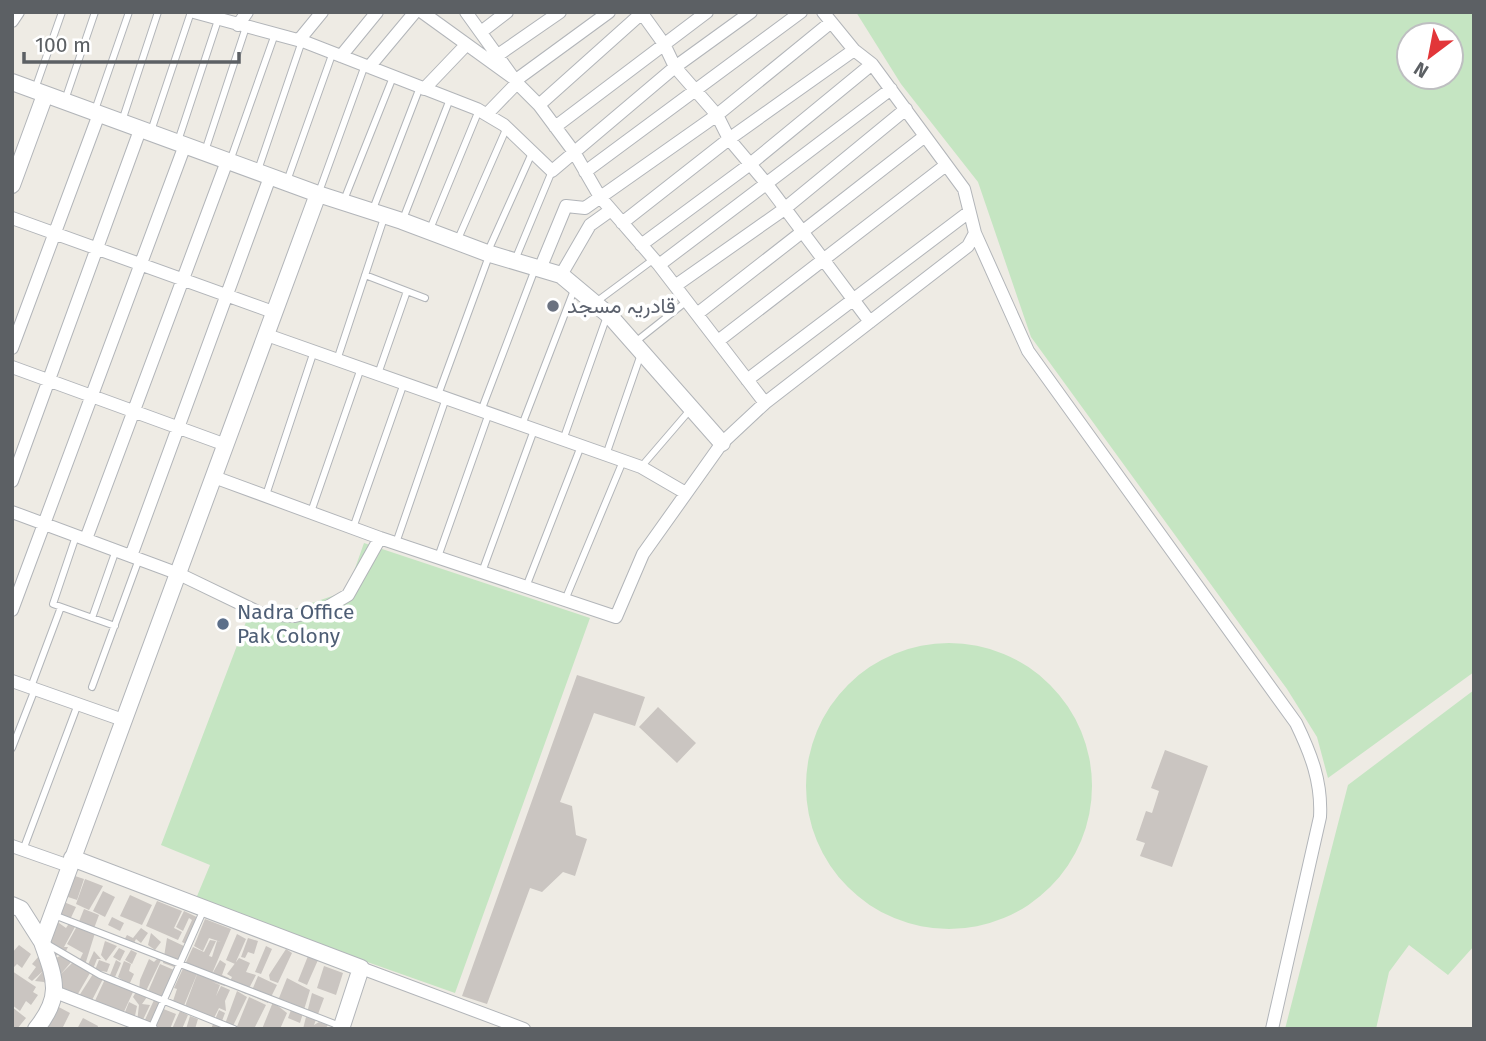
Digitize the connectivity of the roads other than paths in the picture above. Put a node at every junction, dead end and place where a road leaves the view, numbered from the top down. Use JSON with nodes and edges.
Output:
{"nodes":[{"id":1,"x":18,"y":12,"type":"edge"},
{"id":2,"x":62,"y":12,"type":"edge"},
{"id":3,"x":95,"y":12,"type":"edge"},
{"id":4,"x":129,"y":12,"type":"edge"},
{"id":5,"x":158,"y":12,"type":"edge"},
{"id":6,"x":192,"y":12,"type":"edge"},
{"id":7,"x":247,"y":12,"type":"edge"},
{"id":8,"x":322,"y":12,"type":"edge"},
{"id":9,"x":377,"y":12,"type":"edge"},
{"id":10,"x":415,"y":12,"type":"edge"},
{"id":11,"x":422,"y":12,"type":"edge"},
{"id":12,"x":466,"y":12,"type":"edge"},
{"id":13,"x":506,"y":12,"type":"edge"},
{"id":14,"x":560,"y":12,"type":"edge"},
{"id":15,"x":609,"y":12,"type":"edge"},
{"id":16,"x":707,"y":12,"type":"edge"},
{"id":17,"x":751,"y":12,"type":"edge"},
{"id":18,"x":801,"y":12,"type":"edge"},
{"id":19,"x":642,"y":13,"type":"edge"},
{"id":20,"x":826,"y":18,"type":"edge"},
{"id":21,"x":218,"y":20,"type":"junction"},
{"id":22,"x":12,"y":21,"type":"edge"},
{"id":23,"x":242,"y":26,"type":"junction"},
{"id":24,"x":481,"y":32,"type":"junction"},
{"id":25,"x":275,"y":34,"type":"junction"},
{"id":26,"x":300,"y":40,"type":"junction"},
{"id":27,"x":664,"y":44,"type":"junction"},
{"id":28,"x":466,"y":45,"type":"junction"},
{"id":29,"x":854,"y":50,"type":"junction"},
{"id":30,"x":337,"y":54,"type":"junction"},
{"id":31,"x":498,"y":55,"type":"junction"},
{"id":32,"x":872,"y":64,"type":"junction"},
{"id":33,"x":367,"y":66,"type":"junction"},
{"id":34,"x":676,"y":67,"type":"junction"},
{"id":35,"x":393,"y":76,"type":"junction"},
{"id":36,"x":12,"y":82,"type":"edge"},
{"id":37,"x":516,"y":82,"type":"junction"},
{"id":38,"x":422,"y":88,"type":"junction"},
{"id":39,"x":891,"y":89,"type":"junction"},
{"id":40,"x":696,"y":90,"type":"junction"},
{"id":41,"x":40,"y":93,"type":"junction"},
{"id":42,"x":450,"y":99,"type":"junction"},
{"id":43,"x":64,"y":102,"type":"junction"},
{"id":44,"x":539,"y":105,"type":"junction"},
{"id":45,"x":906,"y":109,"type":"junction"},
{"id":46,"x":483,"y":112,"type":"junction"},
{"id":47,"x":97,"y":113,"type":"junction"},
{"id":48,"x":717,"y":115,"type":"junction"},
{"id":49,"x":122,"y":123,"type":"junction"},
{"id":50,"x":507,"y":127,"type":"junction"},
{"id":51,"x":555,"y":128,"type":"junction"},
{"id":52,"x":145,"y":131,"type":"junction"},
{"id":53,"x":925,"y":136,"type":"junction"},
{"id":54,"x":729,"y":139,"type":"junction"},
{"id":55,"x":181,"y":144,"type":"junction"},
{"id":56,"x":532,"y":152,"type":"junction"},
{"id":57,"x":573,"y":152,"type":"junction"},
{"id":58,"x":205,"y":153,"type":"junction"},
{"id":59,"x":17,"y":156,"type":"edge"},
{"id":60,"x":228,"y":162,"type":"junction"},
{"id":61,"x":749,"y":165,"type":"junction"},
{"id":62,"x":946,"y":165,"type":"junction"},
{"id":63,"x":552,"y":172,"type":"junction"},
{"id":64,"x":585,"y":172,"type":"junction"},
{"id":65,"x":264,"y":174,"type":"junction"},
{"id":66,"x":287,"y":183,"type":"junction"},
{"id":67,"x":766,"y":183,"type":"junction"},
{"id":68,"x":12,"y":185,"type":"edge"},
{"id":69,"x":318,"y":194,"type":"junction"},
{"id":70,"x":600,"y":197,"type":"junction"},
{"id":71,"x":343,"y":202,"type":"junction"},
{"id":72,"x":611,"y":210,"type":"junction"},
{"id":73,"x":783,"y":210,"type":"junction"},
{"id":74,"x":970,"y":212,"type":"junction"},
{"id":75,"x":379,"y":213,"type":"junction"},
{"id":76,"x":12,"y":218,"type":"edge"},
{"id":77,"x":402,"y":221,"type":"junction"},
{"id":78,"x":622,"y":223,"type":"junction"},
{"id":79,"x":430,"y":231,"type":"junction"},
{"id":80,"x":802,"y":232,"type":"junction"},
{"id":81,"x":975,"y":233,"type":"junction"},
{"id":82,"x":55,"y":234,"type":"junction"},
{"id":83,"x":457,"y":241,"type":"junction"},
{"id":84,"x":641,"y":245,"type":"junction"},
{"id":85,"x":97,"y":248,"type":"junction"},
{"id":86,"x":488,"y":254,"type":"junction"},
{"id":87,"x":824,"y":261,"type":"junction"},
{"id":88,"x":515,"y":262,"type":"junction"},
{"id":89,"x":656,"y":262,"type":"junction"},
{"id":90,"x":141,"y":264,"type":"junction"},
{"id":91,"x":538,"y":268,"type":"junction"},
{"id":92,"x":365,"y":275,"type":"junction"},
{"id":93,"x":561,"y":275,"type":"junction"},
{"id":94,"x":183,"y":279,"type":"junction"},
{"id":95,"x":675,"y":286,"type":"junction"},
{"id":96,"x":575,"y":287,"type":"junction"},
{"id":97,"x":407,"y":291,"type":"junction"},
{"id":98,"x":229,"y":296,"type":"junction"},
{"id":99,"x":425,"y":298,"type":"dead end"},
{"id":100,"x":687,"y":301,"type":"junction"},
{"id":101,"x":855,"y":301,"type":"junction"},
{"id":102,"x":594,"y":303,"type":"junction"},
{"id":103,"x":273,"y":312,"type":"junction"},
{"id":104,"x":608,"y":314,"type":"junction"},
{"id":105,"x":696,"y":314,"type":"junction"},
{"id":106,"x":870,"y":322,"type":"junction"},
{"id":107,"x":267,"y":335,"type":"junction"},
{"id":108,"x":718,"y":341,"type":"junction"},
{"id":109,"x":12,"y":348,"type":"edge"},
{"id":110,"x":638,"y":348,"type":"junction"},
{"id":111,"x":314,"y":351,"type":"junction"},
{"id":112,"x":337,"y":360,"type":"junction"},
{"id":113,"x":12,"y":367,"type":"edge"},
{"id":114,"x":361,"y":368,"type":"junction"},
{"id":115,"x":378,"y":374,"type":"junction"},
{"id":116,"x":747,"y":380,"type":"junction"},
{"id":117,"x":49,"y":381,"type":"junction"},
{"id":118,"x":404,"y":383,"type":"junction"},
{"id":119,"x":91,"y":396,"type":"junction"},
{"id":120,"x":442,"y":397,"type":"junction"},
{"id":121,"x":765,"y":403,"type":"junction"},
{"id":122,"x":691,"y":408,"type":"junction"},
{"id":123,"x":133,"y":411,"type":"junction"},
{"id":124,"x":485,"y":412,"type":"junction"},
{"id":125,"x":528,"y":427,"type":"junction"},
{"id":126,"x":179,"y":428,"type":"junction"},
{"id":127,"x":563,"y":440,"type":"junction"},
{"id":128,"x":722,"y":443,"type":"junction"},
{"id":129,"x":226,"y":445,"type":"junction"},
{"id":130,"x":581,"y":446,"type":"junction"},
{"id":131,"x":606,"y":455,"type":"junction"},
{"id":132,"x":622,"y":461,"type":"junction"},
{"id":133,"x":641,"y":467,"type":"junction"},
{"id":134,"x":214,"y":477,"type":"junction"},
{"id":135,"x":12,"y":481,"type":"edge"},
{"id":136,"x":684,"y":492,"type":"junction"},
{"id":137,"x":265,"y":496,"type":"junction"},
{"id":138,"x":12,"y":512,"type":"edge"},
{"id":139,"x":311,"y":513,"type":"junction"},
{"id":140,"x":44,"y":523,"type":"junction"},
{"id":141,"x":353,"y":528,"type":"junction"},
{"id":142,"x":81,"y":537,"type":"junction"},
{"id":143,"x":380,"y":538,"type":"junction"},
{"id":144,"x":396,"y":543,"type":"junction"},
{"id":145,"x":116,"y":550,"type":"junction"},
{"id":146,"x":438,"y":557,"type":"junction"},
{"id":147,"x":135,"y":558,"type":"junction"},
{"id":148,"x":482,"y":572,"type":"junction"},
{"id":149,"x":178,"y":574,"type":"junction"},
{"id":150,"x":526,"y":587,"type":"junction"},
{"id":151,"x":565,"y":600,"type":"junction"},
{"id":152,"x":61,"y":607,"type":"junction"},
{"id":153,"x":12,"y":610,"type":"edge"},
{"id":154,"x":92,"y":618,"type":"junction"},
{"id":155,"x":115,"y":626,"type":"junction"},
{"id":156,"x":12,"y":681,"type":"edge"},
{"id":157,"x":92,"y":687,"type":"dead end"},
{"id":158,"x":33,"y":688,"type":"junction"},
{"id":159,"x":78,"y":704,"type":"junction"},
{"id":160,"x":124,"y":720,"type":"junction"},
{"id":161,"x":12,"y":748,"type":"edge"},
{"id":162,"x":18,"y":848,"type":"edge"},
{"id":163,"x":70,"y":862,"type":"junction"},
{"id":164,"x":12,"y":905,"type":"edge"},
{"id":165,"x":204,"y":908,"type":"junction"},
{"id":166,"x":52,"y":915,"type":"junction"},
{"id":167,"x":42,"y":942,"type":"junction"},
{"id":168,"x":181,"y":966,"type":"junction"},
{"id":169,"x":362,"y":968,"type":"junction"},
{"id":170,"x":55,"y":992,"type":"junction"},
{"id":171,"x":164,"y":1002,"type":"junction"},
{"id":172,"x":506,"y":1026,"type":"edge"},
{"id":173,"x":341,"y":1028,"type":"edge"},
{"id":174,"x":36,"y":1029,"type":"edge"},
{"id":175,"x":151,"y":1029,"type":"edge"},
{"id":176,"x":234,"y":1029,"type":"edge"},
{"id":177,"x":524,"y":1029,"type":"edge"},
{"id":178,"x":1272,"y":1029,"type":"edge"}],
"edges":[{"from":1,"to":22,"type":"street"},
{"from":2,"to":41,"type":"lane"},
{"from":3,"to":43,"type":"lane"},
{"from":4,"to":47,"type":"lane"},
{"from":5,"to":49,"type":"lane"},
{"from":6,"to":21,"type":"street"},
{"from":6,"to":52,"type":"lane"},
{"from":7,"to":23,"type":"street"},
{"from":8,"to":26,"type":"street"},
{"from":9,"to":30,"type":"street"},
{"from":10,"to":33,"type":"street"},
{"from":11,"to":28,"type":"street"},
{"from":12,"to":24,"type":"street"},
{"from":13,"to":24,"type":"street"},
{"from":14,"to":31,"type":"street"},
{"from":15,"to":37,"type":"street"},
{"from":16,"to":27,"type":"street"},
{"from":17,"to":34,"type":"street"},
{"from":18,"to":40,"type":"street"},
{"from":19,"to":27,"type":"street"},
{"from":19,"to":44,"type":"street"},
{"from":20,"to":29,"type":"street"},
{"from":20,"to":48,"type":"street"},
{"from":21,"to":23,"type":"street"},
{"from":21,"to":55,"type":"lane"},
{"from":23,"to":25,"type":"street"},
{"from":23,"to":58,"type":"lane"},
{"from":24,"to":31,"type":"street"},
{"from":25,"to":26,"type":"street"},
{"from":25,"to":60,"type":"lane"},
{"from":26,"to":30,"type":"street"},
{"from":26,"to":65,"type":"lane"},
{"from":27,"to":34,"type":"street"},
{"from":27,"to":51,"type":"street"},
{"from":28,"to":37,"type":"street"},
{"from":28,"to":38,"type":"street"},
{"from":29,"to":32,"type":"street"},
{"from":29,"to":54,"type":"street"},
{"from":30,"to":33,"type":"street"},
{"from":30,"to":66,"type":"lane"},
{"from":31,"to":37,"type":"street"},
{"from":32,"to":39,"type":"street"},
{"from":32,"to":61,"type":"street"},
{"from":33,"to":35,"type":"street"},
{"from":33,"to":69,"type":"lane"},
{"from":34,"to":40,"type":"street"},
{"from":34,"to":57,"type":"street"},
{"from":35,"to":38,"type":"street"},
{"from":35,"to":71,"type":"lane"},
{"from":36,"to":41,"type":"street"},
{"from":37,"to":44,"type":"street"},
{"from":37,"to":46,"type":"street"},
{"from":38,"to":42,"type":"street"},
{"from":38,"to":75,"type":"lane"},
{"from":39,"to":45,"type":"street"},
{"from":39,"to":67,"type":"street"},
{"from":40,"to":48,"type":"street"},
{"from":40,"to":64,"type":"street"},
{"from":41,"to":43,"type":"street"},
{"from":41,"to":59,"type":"street"},
{"from":42,"to":46,"type":"street"},
{"from":42,"to":77,"type":"lane"},
{"from":43,"to":47,"type":"street"},
{"from":44,"to":51,"type":"street"},
{"from":45,"to":53,"type":"street"},
{"from":45,"to":73,"type":"street"},
{"from":46,"to":50,"type":"street"},
{"from":46,"to":79,"type":"lane"},
{"from":47,"to":49,"type":"street"},
{"from":47,"to":82,"type":"street"},
{"from":48,"to":54,"type":"street"},
{"from":48,"to":70,"type":"street"},
{"from":49,"to":52,"type":"street"},
{"from":50,"to":56,"type":"street"},
{"from":50,"to":83,"type":"lane"},
{"from":51,"to":57,"type":"street"},
{"from":52,"to":55,"type":"street"},
{"from":52,"to":85,"type":"street"},
{"from":53,"to":62,"type":"street"},
{"from":53,"to":80,"type":"street"},
{"from":54,"to":61,"type":"street"},
{"from":54,"to":78,"type":"street"},
{"from":55,"to":58,"type":"street"},
{"from":55,"to":90,"type":"street"},
{"from":56,"to":63,"type":"street"},
{"from":56,"to":86,"type":"lane"},
{"from":57,"to":63,"type":"street"},
{"from":57,"to":64,"type":"street"},
{"from":58,"to":60,"type":"street"},
{"from":59,"to":68,"type":"street"},
{"from":60,"to":65,"type":"street"},
{"from":60,"to":94,"type":"street"},
{"from":61,"to":67,"type":"street"},
{"from":61,"to":84,"type":"street"},
{"from":62,"to":74,"type":"street"},
{"from":62,"to":87,"type":"street"},
{"from":63,"to":88,"type":"lane"},
{"from":64,"to":70,"type":"street"},
{"from":65,"to":66,"type":"street"},
{"from":65,"to":98,"type":"street"},
{"from":66,"to":69,"type":"street"},
{"from":67,"to":73,"type":"street"},
{"from":67,"to":89,"type":"street"},
{"from":69,"to":71,"type":"street"},
{"from":69,"to":103,"type":"street"},
{"from":70,"to":72,"type":"street"},
{"from":70,"to":91,"type":"street"},
{"from":71,"to":75,"type":"street"},
{"from":72,"to":78,"type":"street"},
{"from":72,"to":93,"type":"street"},
{"from":73,"to":80,"type":"street"},
{"from":73,"to":95,"type":"street"},
{"from":74,"to":81,"type":"street"},
{"from":74,"to":101,"type":"street"},
{"from":75,"to":77,"type":"street"},
{"from":75,"to":92,"type":"lane"},
{"from":76,"to":82,"type":"street"},
{"from":77,"to":79,"type":"street"},
{"from":78,"to":84,"type":"street"},
{"from":79,"to":83,"type":"street"},
{"from":80,"to":87,"type":"street"},
{"from":80,"to":105,"type":"street"},
{"from":81,"to":106,"type":"street"},
{"from":81,"to":178,"type":"street"},
{"from":82,"to":85,"type":"street"},
{"from":82,"to":109,"type":"street"},
{"from":83,"to":86,"type":"street"},
{"from":84,"to":89,"type":"street"},
{"from":85,"to":90,"type":"street"},
{"from":85,"to":117,"type":"street"},
{"from":86,"to":88,"type":"street"},
{"from":86,"to":120,"type":"lane"},
{"from":87,"to":101,"type":"street"},
{"from":87,"to":108,"type":"street"},
{"from":88,"to":91,"type":"street"},
{"from":89,"to":95,"type":"street"},
{"from":89,"to":102,"type":"lane"},
{"from":90,"to":94,"type":"street"},
{"from":90,"to":119,"type":"street"},
{"from":91,"to":93,"type":"street"},
{"from":91,"to":124,"type":"lane"},
{"from":92,"to":97,"type":"lane"},
{"from":92,"to":112,"type":"lane"},
{"from":93,"to":96,"type":"street"},
{"from":94,"to":98,"type":"street"},
{"from":94,"to":123,"type":"street"},
{"from":95,"to":100,"type":"street"},
{"from":96,"to":102,"type":"street"},
{"from":96,"to":125,"type":"lane"},
{"from":97,"to":99,"type":"lane"},
{"from":97,"to":115,"type":"lane"},
{"from":98,"to":103,"type":"street"},
{"from":98,"to":126,"type":"street"},
{"from":100,"to":105,"type":"street"},
{"from":100,"to":110,"type":"lane"},
{"from":101,"to":106,"type":"street"},
{"from":101,"to":116,"type":"street"},
{"from":102,"to":104,"type":"street"},
{"from":103,"to":107,"type":"street"},
{"from":104,"to":110,"type":"street"},
{"from":104,"to":127,"type":"lane"},
{"from":105,"to":108,"type":"street"},
{"from":106,"to":121,"type":"street"},
{"from":107,"to":111,"type":"street"},
{"from":107,"to":129,"type":"street"},
{"from":108,"to":116,"type":"street"},
{"from":110,"to":122,"type":"street"},
{"from":110,"to":131,"type":"lane"},
{"from":111,"to":112,"type":"street"},
{"from":111,"to":137,"type":"lane"},
{"from":112,"to":114,"type":"street"},
{"from":113,"to":117,"type":"street"},
{"from":114,"to":115,"type":"street"},
{"from":114,"to":139,"type":"lane"},
{"from":115,"to":118,"type":"street"},
{"from":116,"to":121,"type":"street"},
{"from":117,"to":119,"type":"street"},
{"from":117,"to":135,"type":"street"},
{"from":118,"to":120,"type":"street"},
{"from":118,"to":141,"type":"lane"},
{"from":119,"to":123,"type":"street"},
{"from":119,"to":140,"type":"street"},
{"from":120,"to":124,"type":"street"},
{"from":120,"to":144,"type":"lane"},
{"from":121,"to":128,"type":"street"},
{"from":122,"to":128,"type":"street"},
{"from":122,"to":133,"type":"lane"},
{"from":123,"to":126,"type":"street"},
{"from":123,"to":142,"type":"street"},
{"from":124,"to":125,"type":"street"},
{"from":124,"to":146,"type":"lane"},
{"from":125,"to":127,"type":"street"},
{"from":125,"to":148,"type":"lane"},
{"from":126,"to":129,"type":"street"},
{"from":126,"to":147,"type":"street"},
{"from":127,"to":130,"type":"street"},
{"from":128,"to":136,"type":"street"},
{"from":129,"to":134,"type":"street"},
{"from":130,"to":131,"type":"street"},
{"from":130,"to":150,"type":"lane"},
{"from":131,"to":132,"type":"street"},
{"from":132,"to":133,"type":"street"},
{"from":132,"to":151,"type":"lane"},
{"from":133,"to":136,"type":"street"},
{"from":134,"to":137,"type":"street"},
{"from":134,"to":149,"type":"street"},
{"from":136,"to":151,"type":"street"},
{"from":137,"to":139,"type":"street"},
{"from":138,"to":140,"type":"street"},
{"from":139,"to":141,"type":"street"},
{"from":140,"to":142,"type":"street"},
{"from":140,"to":153,"type":"street"},
{"from":141,"to":143,"type":"street"},
{"from":142,"to":145,"type":"street"},
{"from":142,"to":152,"type":"lane"},
{"from":143,"to":144,"type":"street"},
{"from":143,"to":149,"type":"street"},
{"from":144,"to":146,"type":"street"},
{"from":145,"to":147,"type":"street"},
{"from":145,"to":154,"type":"lane"},
{"from":146,"to":148,"type":"street"},
{"from":147,"to":149,"type":"street"},
{"from":147,"to":155,"type":"lane"},
{"from":148,"to":150,"type":"street"},
{"from":149,"to":160,"type":"street"},
{"from":150,"to":151,"type":"street"},
{"from":152,"to":154,"type":"lane"},
{"from":152,"to":158,"type":"lane"},
{"from":154,"to":155,"type":"lane"},
{"from":155,"to":157,"type":"lane"},
{"from":156,"to":158,"type":"street"},
{"from":158,"to":159,"type":"street"},
{"from":158,"to":161,"type":"lane"},
{"from":159,"to":160,"type":"street"},
{"from":159,"to":162,"type":"lane"},
{"from":160,"to":163,"type":"street"},
{"from":162,"to":163,"type":"street"},
{"from":163,"to":165,"type":"street"},
{"from":163,"to":166,"type":"street"},
{"from":164,"to":167,"type":"street"},
{"from":165,"to":168,"type":"lane"},
{"from":165,"to":169,"type":"street"},
{"from":166,"to":167,"type":"street"},
{"from":166,"to":168,"type":"lane"},
{"from":167,"to":170,"type":"street"},
{"from":167,"to":171,"type":"lane"},
{"from":168,"to":171,"type":"lane"},
{"from":168,"to":173,"type":"lane"},
{"from":169,"to":172,"type":"street"},
{"from":169,"to":173,"type":"street"},
{"from":170,"to":174,"type":"street"},
{"from":170,"to":175,"type":"street"},
{"from":171,"to":175,"type":"lane"},
{"from":171,"to":176,"type":"lane"},
{"from":172,"to":177,"type":"street"}]}
